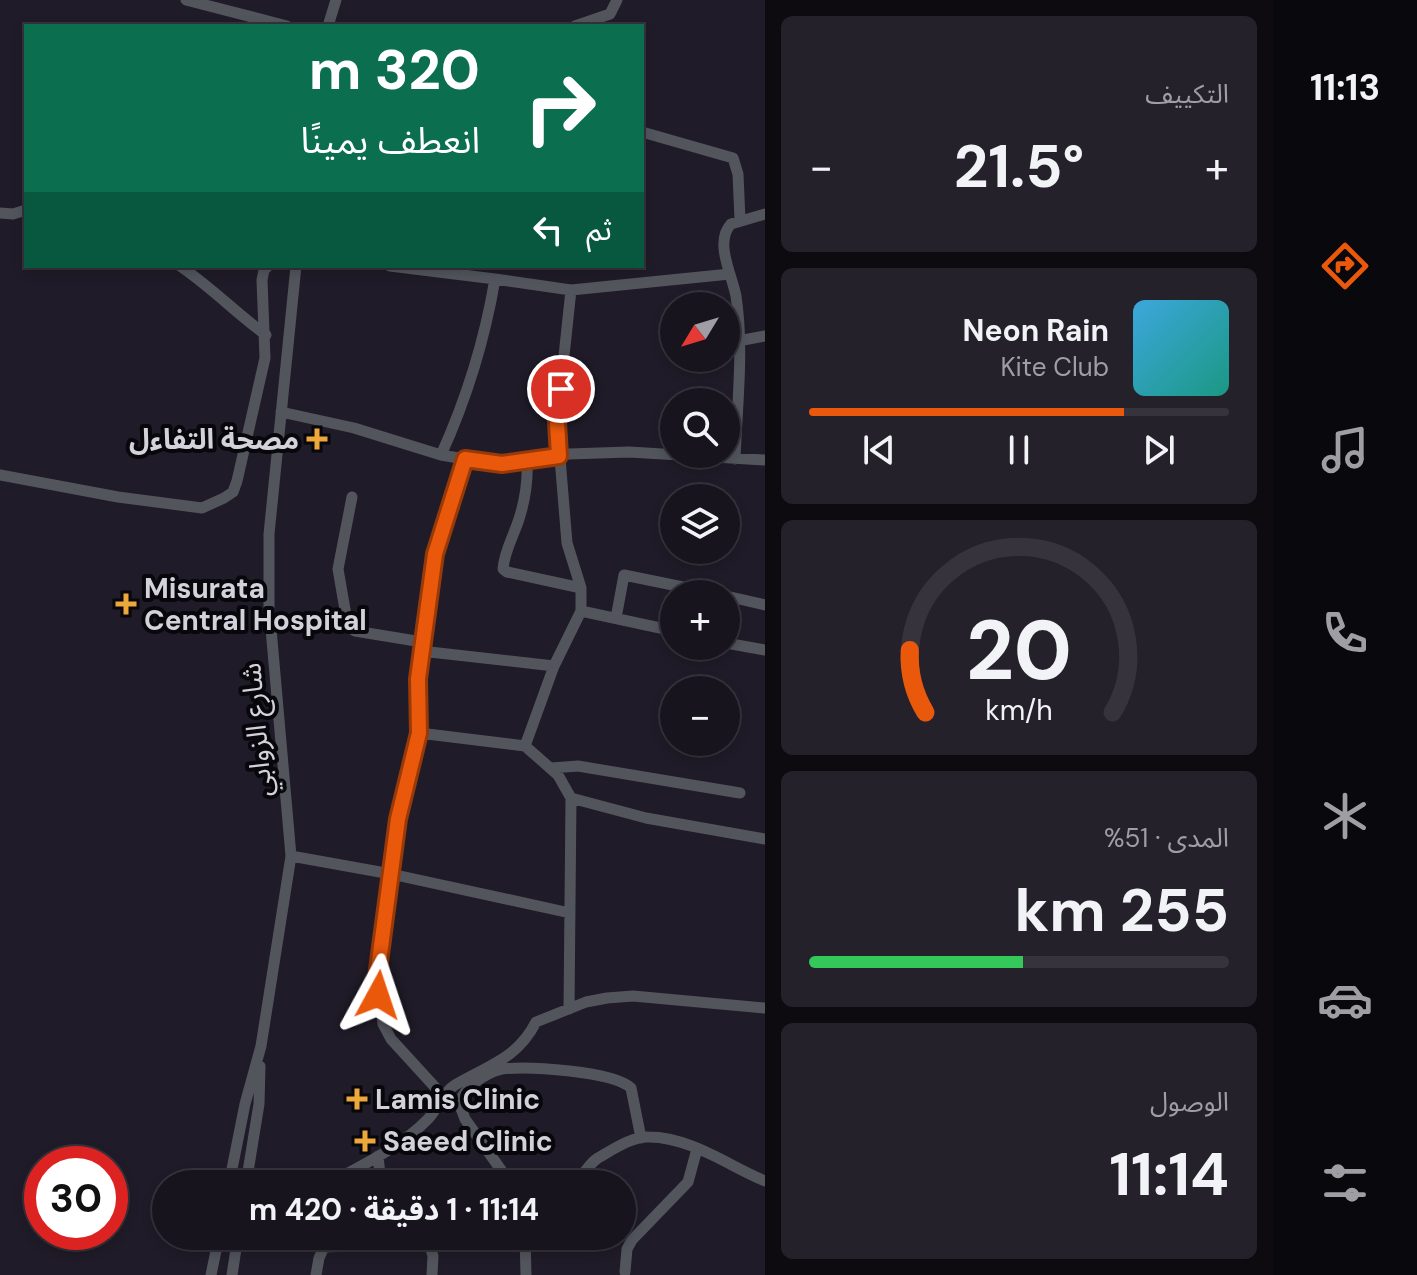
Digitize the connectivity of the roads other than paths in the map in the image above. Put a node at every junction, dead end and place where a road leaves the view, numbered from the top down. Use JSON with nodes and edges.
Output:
{"nodes":[{"id":1,"x":186,"y":0,"type":"edge"},
{"id":2,"x":336,"y":0,"type":"edge"},
{"id":3,"x":617,"y":0,"type":"edge"},
{"id":4,"x":279,"y":24,"type":"edge"},
{"id":5,"x":329,"y":24,"type":"edge"},
{"id":6,"x":581,"y":24,"type":"edge"},
{"id":7,"x":644,"y":133,"type":"edge"},
{"id":8,"x":24,"y":211,"type":"edge"},
{"id":9,"x":0,"y":213,"type":"edge"},
{"id":10,"x":765,"y":214,"type":"edge"},
{"id":11,"x":740,"y":220,"type":"junction"},
{"id":12,"x":183,"y":268,"type":"edge"},
{"id":13,"x":201,"y":268,"type":"edge"},
{"id":14,"x":266,"y":268,"type":"edge"},
{"id":15,"x":296,"y":268,"type":"edge"},
{"id":16,"x":406,"y":268,"type":"edge"},
{"id":17,"x":507,"y":268,"type":"edge"},
{"id":18,"x":730,"y":274,"type":"junction"},
{"id":19,"x":495,"y":279,"type":"junction"},
{"id":20,"x":508,"y":281,"type":"junction"},
{"id":21,"x":205,"y":282,"type":"junction"},
{"id":22,"x":571,"y":290,"type":"junction"},
{"id":23,"x":734,"y":292,"type":"edge"},
{"id":24,"x":266,"y":335,"type":"junction"},
{"id":25,"x":765,"y":336,"type":"edge"},
{"id":26,"x":740,"y":341,"type":"edge"},
{"id":27,"x":281,"y":412,"type":"junction"},
{"id":28,"x":660,"y":454,"type":"edge"},
{"id":29,"x":441,"y":455,"type":"junction"},
{"id":30,"x":559,"y":456,"type":"junction"},
{"id":31,"x":465,"y":459,"type":"junction"},
{"id":32,"x":740,"y":459,"type":"edge"},
{"id":33,"x":765,"y":460,"type":"edge"},
{"id":34,"x":527,"y":462,"type":"junction"},
{"id":35,"x":0,"y":475,"type":"edge"},
{"id":36,"x":352,"y":497,"type":"dead end"},
{"id":37,"x":660,"y":581,"type":"edge"},
{"id":38,"x":581,"y":588,"type":"junction"},
{"id":39,"x":740,"y":599,"type":"edge"},
{"id":40,"x":765,"y":605,"type":"edge"},
{"id":41,"x":581,"y":611,"type":"junction"},
{"id":42,"x":616,"y":618,"type":"junction"},
{"id":43,"x":660,"y":628,"type":"edge"},
{"id":44,"x":422,"y":646,"type":"junction"},
{"id":45,"x":740,"y":646,"type":"edge"},
{"id":46,"x":765,"y":650,"type":"edge"},
{"id":47,"x":554,"y":666,"type":"junction"},
{"id":48,"x":419,"y":733,"type":"junction"},
{"id":49,"x":525,"y":746,"type":"junction"},
{"id":50,"x":551,"y":768,"type":"junction"},
{"id":51,"x":740,"y":793,"type":"dead end"},
{"id":52,"x":571,"y":798,"type":"junction"},
{"id":53,"x":765,"y":839,"type":"edge"},
{"id":54,"x":291,"y":856,"type":"junction"},
{"id":55,"x":391,"y":874,"type":"junction"},
{"id":56,"x":570,"y":913,"type":"junction"},
{"id":57,"x":765,"y":1008,"type":"edge"},
{"id":58,"x":569,"y":1009,"type":"junction"},
{"id":59,"x":261,"y":1046,"type":"junction"},
{"id":60,"x":444,"y":1097,"type":"junction"},
{"id":61,"x":641,"y":1138,"type":"junction"},
{"id":62,"x":697,"y":1149,"type":"junction"},
{"id":63,"x":378,"y":1156,"type":"junction"},
{"id":64,"x":232,"y":1170,"type":"edge"},
{"id":65,"x":248,"y":1170,"type":"edge"},
{"id":66,"x":353,"y":1170,"type":"edge"},
{"id":67,"x":380,"y":1170,"type":"edge"},
{"id":68,"x":501,"y":1170,"type":"edge"},
{"id":69,"x":587,"y":1170,"type":"edge"},
{"id":70,"x":765,"y":1181,"type":"edge"},
{"id":71,"x":216,"y":1250,"type":"edge"},
{"id":72,"x":236,"y":1250,"type":"edge"},
{"id":73,"x":323,"y":1250,"type":"edge"},
{"id":74,"x":431,"y":1250,"type":"edge"},
{"id":75,"x":525,"y":1250,"type":"edge"},
{"id":76,"x":625,"y":1272,"type":"dead end"},
{"id":77,"x":211,"y":1275,"type":"edge"},
{"id":78,"x":232,"y":1275,"type":"edge"},
{"id":79,"x":316,"y":1275,"type":"edge"},
{"id":80,"x":432,"y":1275,"type":"edge"},
{"id":81,"x":526,"y":1275,"type":"edge"}],
"edges":[{"from":1,"to":4,"type":"street"},
{"from":2,"to":5,"type":"street"},
{"from":3,"to":6,"type":"street"},
{"from":7,"to":11,"type":"street"},
{"from":8,"to":9,"type":"street"},
{"from":10,"to":11,"type":"street"},
{"from":11,"to":18,"type":"street"},
{"from":12,"to":21,"type":"street"},
{"from":13,"to":21,"type":"street"},
{"from":14,"to":24,"type":"street"},
{"from":15,"to":27,"type":"street","name":"شارع الزوابي"},
{"from":16,"to":19,"type":"street"},
{"from":17,"to":20,"type":"street"},
{"from":18,"to":22,"type":"street"},
{"from":18,"to":23,"type":"street"},
{"from":19,"to":20,"type":"street"},
{"from":19,"to":29,"type":"street"},
{"from":20,"to":22,"type":"street"},
{"from":21,"to":24,"type":"street"},
{"from":22,"to":30,"type":"street"},
{"from":24,"to":35,"type":"street"},
{"from":25,"to":26,"type":"street"},
{"from":27,"to":29,"type":"street"},
{"from":27,"to":54,"type":"street","name":"شارع الزوابي"},
{"from":28,"to":30,"type":"street"},
{"from":29,"to":31,"type":"street"},
{"from":30,"to":34,"type":"street"},
{"from":30,"to":38,"type":"street"},
{"from":31,"to":34,"type":"street"},
{"from":31,"to":44,"type":"street"},
{"from":32,"to":33,"type":"street"},
{"from":34,"to":38,"type":"street"},
{"from":36,"to":44,"type":"street"},
{"from":37,"to":42,"type":"street"},
{"from":38,"to":41,"type":"street"},
{"from":39,"to":40,"type":"street"},
{"from":41,"to":42,"type":"street"},
{"from":41,"to":47,"type":"street"},
{"from":42,"to":43,"type":"street"},
{"from":44,"to":47,"type":"street"},
{"from":44,"to":48,"type":"street"},
{"from":45,"to":46,"type":"street"},
{"from":47,"to":49,"type":"street"},
{"from":48,"to":49,"type":"street"},
{"from":48,"to":55,"type":"street"},
{"from":49,"to":50,"type":"street"},
{"from":50,"to":51,"type":"street"},
{"from":50,"to":52,"type":"street"},
{"from":52,"to":53,"type":"street"},
{"from":52,"to":56,"type":"street"},
{"from":54,"to":55,"type":"street"},
{"from":54,"to":59,"type":"street","name":"شارع الزوابي"},
{"from":55,"to":56,"type":"street"},
{"from":55,"to":60,"type":"street"},
{"from":56,"to":58,"type":"street"},
{"from":57,"to":58,"type":"street"},
{"from":58,"to":60,"type":"street"},
{"from":59,"to":64,"type":"street"},
{"from":59,"to":65,"type":"street"},
{"from":60,"to":63,"type":"street"},
{"from":61,"to":62,"type":"street"},
{"from":61,"to":68,"type":"street"},
{"from":61,"to":69,"type":"street"},
{"from":62,"to":70,"type":"street"},
{"from":62,"to":76,"type":"street"},
{"from":63,"to":66,"type":"street"},
{"from":63,"to":67,"type":"street"},
{"from":71,"to":77,"type":"street"},
{"from":72,"to":78,"type":"street"},
{"from":73,"to":79,"type":"street"},
{"from":74,"to":80,"type":"street"},
{"from":75,"to":81,"type":"street"}]}
